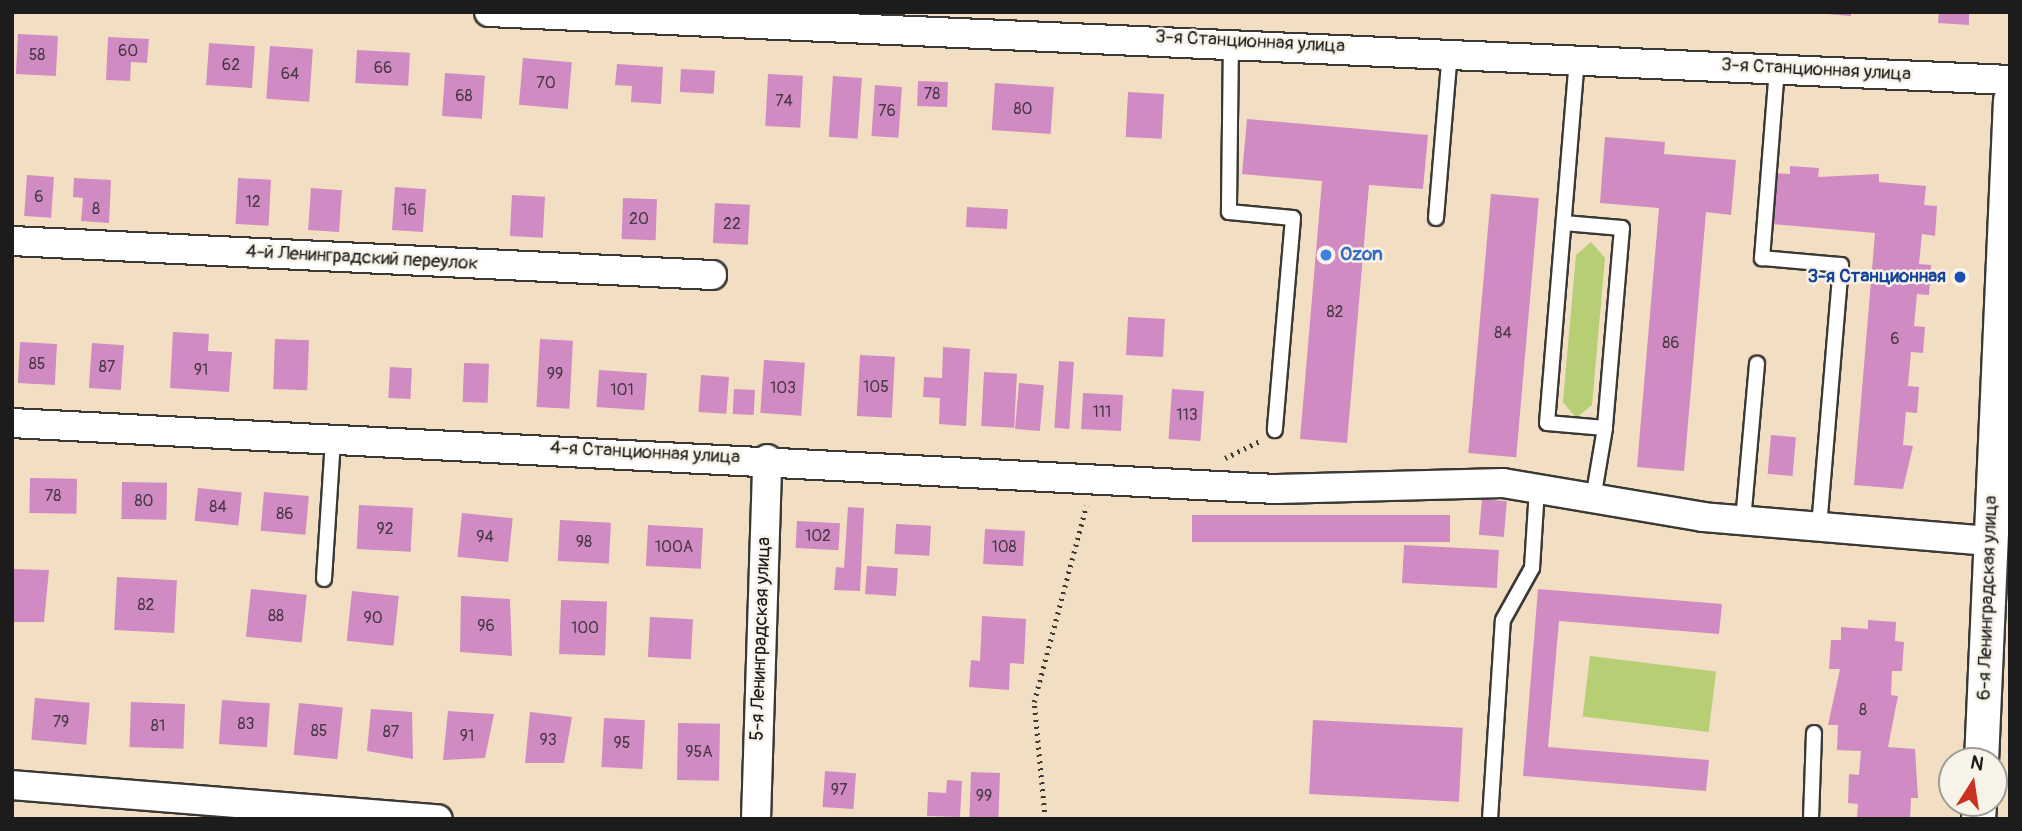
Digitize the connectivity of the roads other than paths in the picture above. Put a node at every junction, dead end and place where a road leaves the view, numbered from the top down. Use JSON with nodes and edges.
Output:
{"nodes":[{"id":1,"x":489,"y":12,"type":"edge"},
{"id":2,"x":663,"y":16,"type":"edge"},
{"id":3,"x":1231,"y":41,"type":"junction"},
{"id":4,"x":1450,"y":52,"type":"junction"},
{"id":5,"x":1577,"y":58,"type":"junction"},
{"id":6,"x":1777,"y":68,"type":"junction"},
{"id":7,"x":2010,"y":80,"type":"edge"},
{"id":8,"x":2010,"y":100,"type":"edge"},
{"id":9,"x":2007,"y":160,"type":"edge"},
{"id":10,"x":1436,"y":218,"type":"dead end"},
{"id":11,"x":1564,"y":223,"type":"junction"},
{"id":12,"x":12,"y":241,"type":"edge"},
{"id":13,"x":712,"y":275,"type":"dead end"},
{"id":14,"x":1756,"y":364,"type":"dead end"},
{"id":15,"x":12,"y":423,"type":"edge"},
{"id":16,"x":1605,"y":428,"type":"junction"},
{"id":17,"x":1275,"y":430,"type":"road end"},
{"id":18,"x":333,"y":438,"type":"junction"},
{"id":19,"x":766,"y":458,"type":"junction"},
{"id":20,"x":1537,"y":489,"type":"junction"},
{"id":21,"x":1593,"y":499,"type":"junction"},
{"id":22,"x":1743,"y":521,"type":"junction"},
{"id":23,"x":1819,"y":527,"type":"junction"},
{"id":24,"x":1996,"y":554,"type":"edge"},
{"id":25,"x":324,"y":579,"type":"dead end"},
{"id":26,"x":1814,"y":733,"type":"dead end"},
{"id":27,"x":1982,"y":747,"type":"edge"},
{"id":28,"x":12,"y":785,"type":"edge"},
{"id":29,"x":438,"y":819,"type":"edge"},
{"id":30,"x":756,"y":819,"type":"edge"},
{"id":31,"x":1490,"y":819,"type":"edge"},
{"id":32,"x":1811,"y":819,"type":"edge"}],
"edges":[{"from":1,"to":2,"type":"street","name":"3-я Станционная улица"},
{"from":2,"to":3,"type":"street","name":"3-я Станционная улица"},
{"from":3,"to":4,"type":"street","name":"3-я Станционная улица"},
{"from":3,"to":17,"type":"lane"},
{"from":4,"to":5,"type":"street","name":"3-я Станционная улица"},
{"from":4,"to":10,"type":"lane"},
{"from":5,"to":6,"type":"street","name":"3-я Станционная улица"},
{"from":5,"to":11,"type":"lane"},
{"from":6,"to":7,"type":"street","name":"3-я Станционная улица"},
{"from":6,"to":23,"type":"lane"},
{"from":8,"to":9,"type":"street","name":"6-я Ленинградская улица"},
{"from":9,"to":24,"type":"street","name":"6-я Ленинградская улица"},
{"from":11,"to":16,"type":"lane"},
{"from":11,"to":16,"type":"lane"},
{"from":12,"to":13,"type":"street","name":"4-й Ленинградский переулок"},
{"from":14,"to":22,"type":"lane"},
{"from":15,"to":18,"type":"street","name":"4-я Станционная улица"},
{"from":16,"to":21,"type":"lane"},
{"from":18,"to":19,"type":"street","name":"4-я Станционная улица"},
{"from":18,"to":25,"type":"lane"},
{"from":19,"to":20,"type":"street","name":"4-я Станционная улица"},
{"from":19,"to":30,"type":"street","name":"5-я Ленинградская улица"},
{"from":20,"to":21,"type":"street","name":"4-я Станционная улица"},
{"from":20,"to":31,"type":"lane"},
{"from":21,"to":22,"type":"street","name":"4-я Станционная улица"},
{"from":22,"to":23,"type":"street","name":"4-я Станционная улица"},
{"from":23,"to":24,"type":"street","name":"4-я Станционная улица"},
{"from":24,"to":27,"type":"street","name":"6-я Ленинградская улица"},
{"from":26,"to":32,"type":"lane"},
{"from":28,"to":29,"type":"street"}]}
